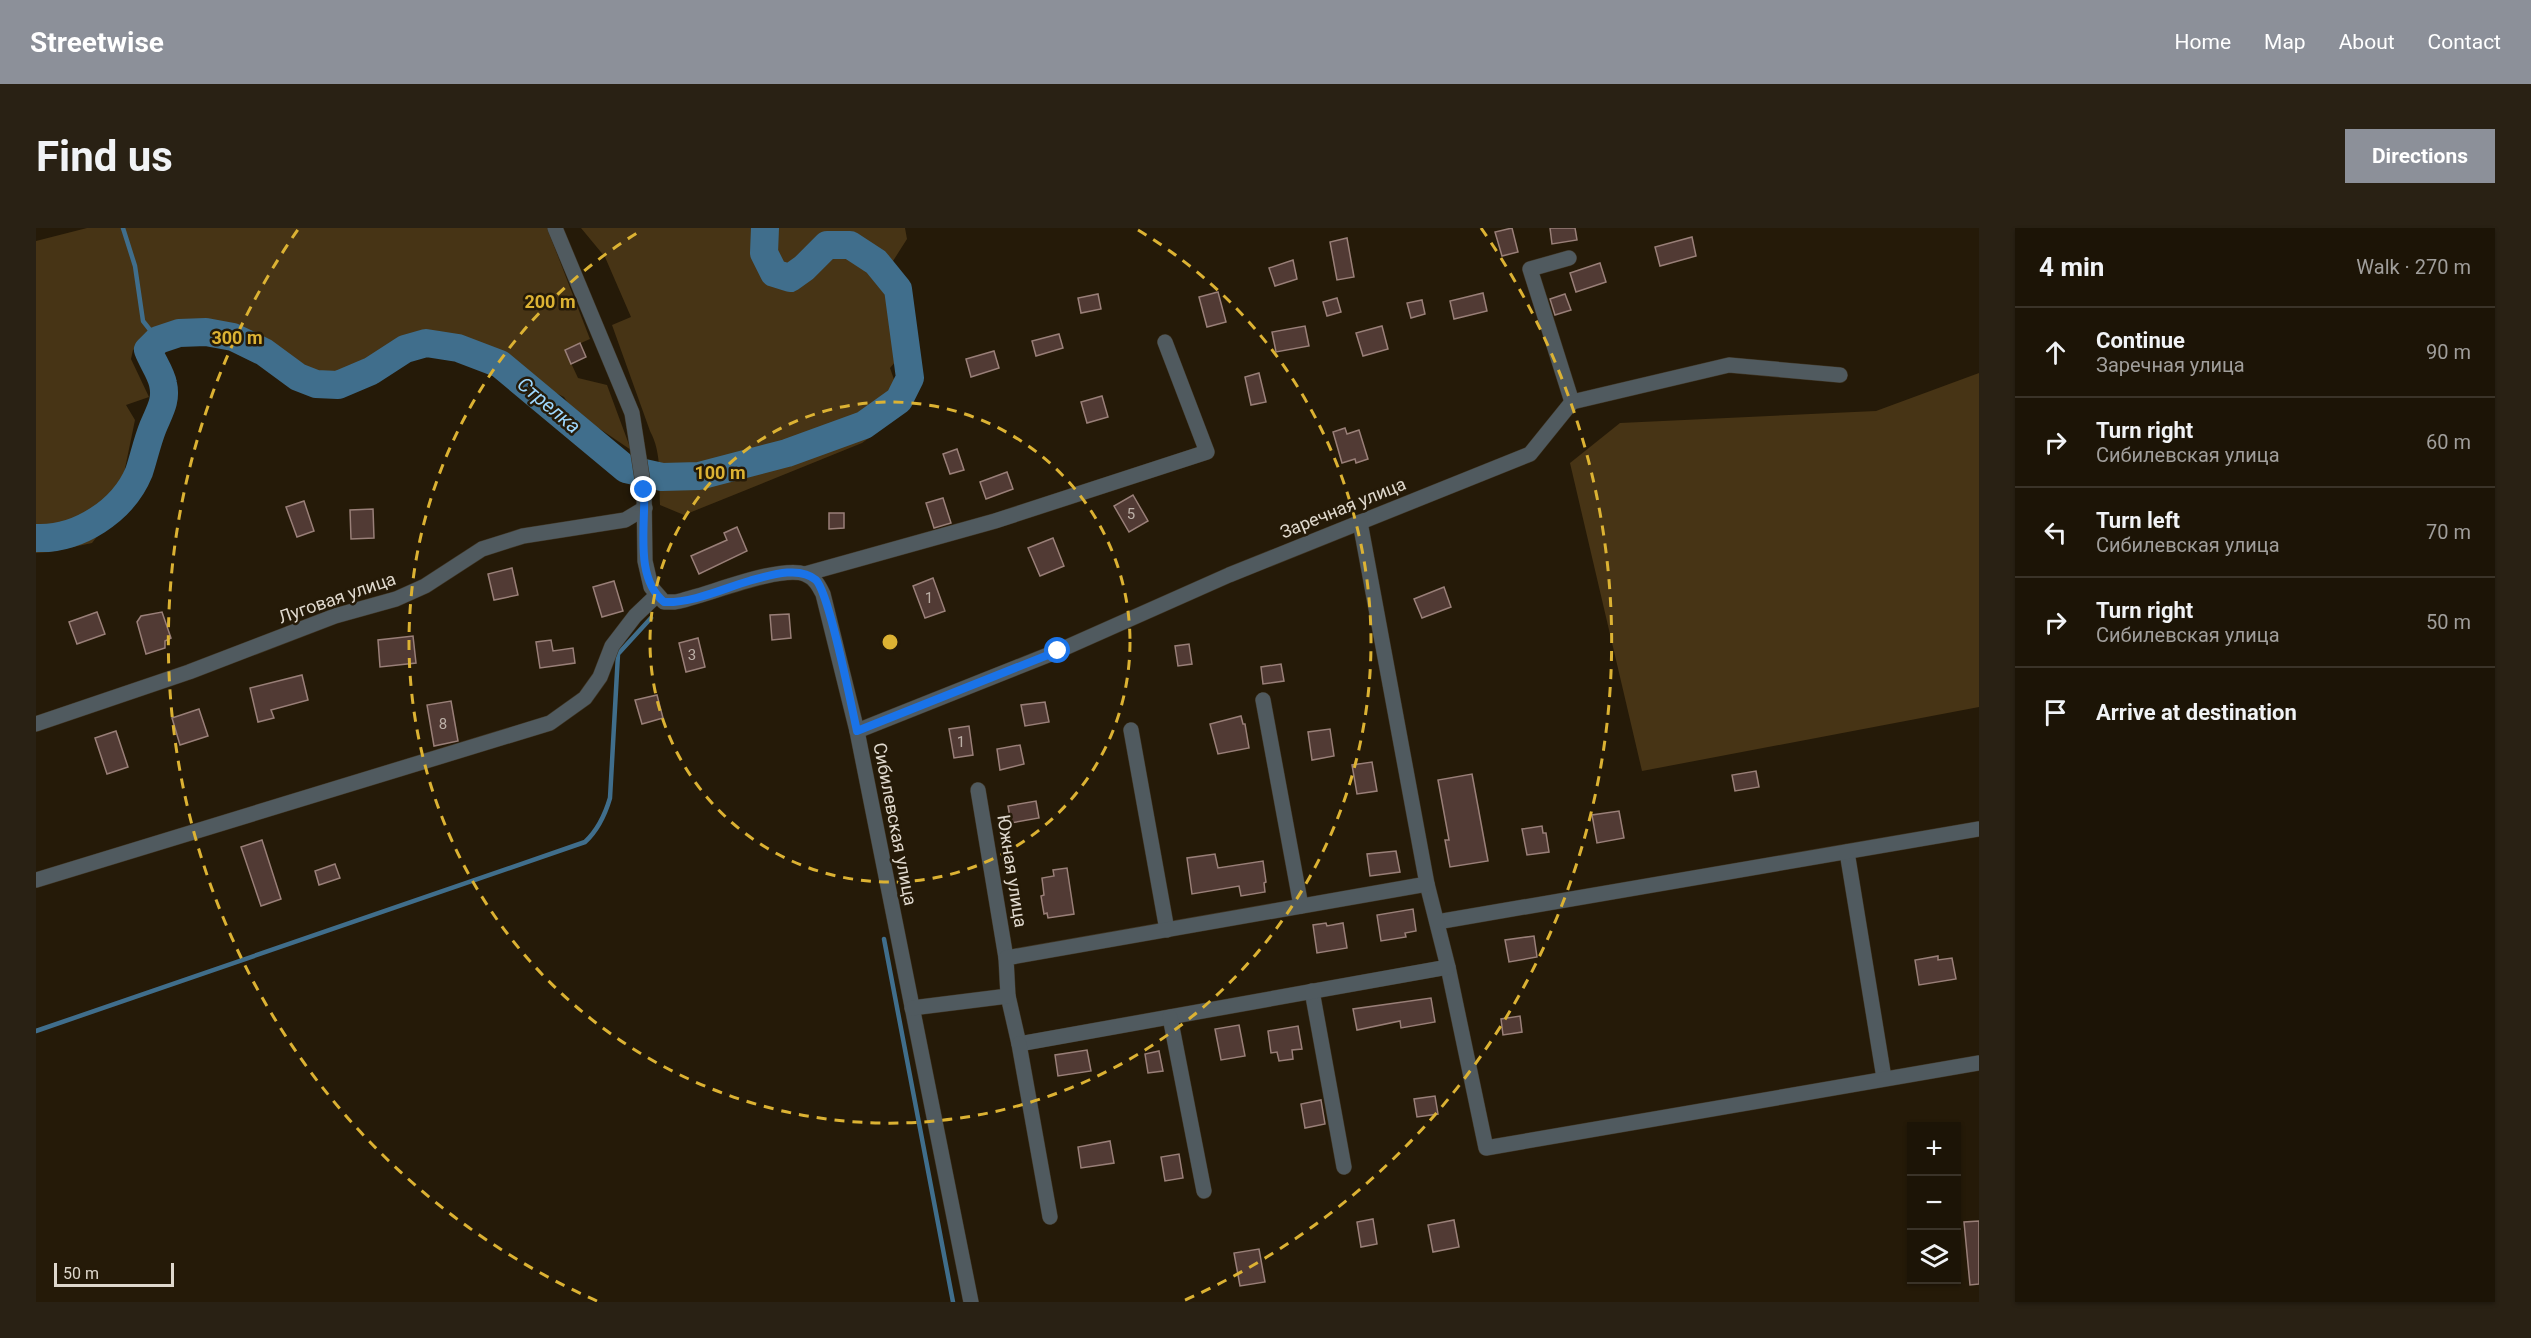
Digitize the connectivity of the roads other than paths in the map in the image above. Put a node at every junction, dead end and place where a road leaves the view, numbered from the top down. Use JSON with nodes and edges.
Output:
{"nodes":[{"id":1,"x":555,"y":228,"type":"edge"},
{"id":2,"x":1569,"y":258,"type":"dead end"},
{"id":3,"x":1165,"y":342,"type":"dead end"},
{"id":4,"x":1840,"y":375,"type":"dead end"},
{"id":5,"x":1572,"y":402,"type":"junction"},
{"id":6,"x":645,"y":508,"type":"junction"},
{"id":7,"x":1360,"y":522,"type":"junction"},
{"id":8,"x":805,"y":574,"type":"junction"},
{"id":9,"x":657,"y":595,"type":"junction"},
{"id":10,"x":1263,"y":700,"type":"dead end"},
{"id":11,"x":36,"y":724,"type":"edge"},
{"id":12,"x":1131,"y":730,"type":"dead end"},
{"id":13,"x":857,"y":731,"type":"junction"},
{"id":14,"x":978,"y":790,"type":"dead end"},
{"id":15,"x":1979,"y":829,"type":"edge"},
{"id":16,"x":1847,"y":852,"type":"junction"},
{"id":17,"x":36,"y":880,"type":"edge"},
{"id":18,"x":1427,"y":884,"type":"junction"},
{"id":19,"x":1301,"y":906,"type":"junction"},
{"id":20,"x":1437,"y":922,"type":"junction"},
{"id":21,"x":1167,"y":930,"type":"junction"},
{"id":22,"x":1006,"y":958,"type":"junction"},
{"id":23,"x":1448,"y":967,"type":"junction"},
{"id":24,"x":1312,"y":992,"type":"junction"},
{"id":25,"x":1008,"y":996,"type":"junction"},
{"id":26,"x":912,"y":1008,"type":"junction"},
{"id":27,"x":1170,"y":1017,"type":"junction"},
{"id":28,"x":1019,"y":1044,"type":"junction"},
{"id":29,"x":1979,"y":1063,"type":"edge"},
{"id":30,"x":1884,"y":1078,"type":"junction"},
{"id":31,"x":1344,"y":1167,"type":"dead end"},
{"id":32,"x":1204,"y":1191,"type":"dead end"},
{"id":33,"x":1050,"y":1217,"type":"dead end"},
{"id":34,"x":971,"y":1302,"type":"edge"}],
"edges":[{"from":1,"to":6,"type":"street"},
{"from":2,"to":5,"type":"street"},
{"from":3,"to":8,"type":"street"},
{"from":4,"to":5,"type":"street"},
{"from":5,"to":7,"type":"street","name":"Заречная улица"},
{"from":6,"to":9,"type":"street"},
{"from":6,"to":11,"type":"street","name":"Луговая улица"},
{"from":7,"to":13,"type":"street","name":"Заречная улица"},
{"from":7,"to":18,"type":"street"},
{"from":8,"to":9,"type":"street"},
{"from":8,"to":13,"type":"street","name":"Сибилевская улица"},
{"from":9,"to":17,"type":"street"},
{"from":10,"to":19,"type":"street"},
{"from":12,"to":21,"type":"street"},
{"from":13,"to":26,"type":"street","name":"Сибилевская улица"},
{"from":14,"to":22,"type":"street","name":"Южная улица"},
{"from":15,"to":16,"type":"street"},
{"from":16,"to":20,"type":"street"},
{"from":16,"to":30,"type":"street"},
{"from":18,"to":19,"type":"street"},
{"from":18,"to":20,"type":"street"},
{"from":19,"to":21,"type":"street"},
{"from":20,"to":23,"type":"street"},
{"from":21,"to":22,"type":"street"},
{"from":22,"to":25,"type":"street","name":"Южная улица"},
{"from":23,"to":24,"type":"street"},
{"from":23,"to":30,"type":"street"},
{"from":24,"to":27,"type":"street"},
{"from":24,"to":31,"type":"street"},
{"from":25,"to":26,"type":"street"},
{"from":25,"to":28,"type":"street","name":"Южная улица"},
{"from":26,"to":34,"type":"street","name":"Сибилевская улица"},
{"from":27,"to":28,"type":"street"},
{"from":27,"to":32,"type":"street"},
{"from":28,"to":33,"type":"street","name":"Южная улица"},
{"from":29,"to":30,"type":"street"}]}
